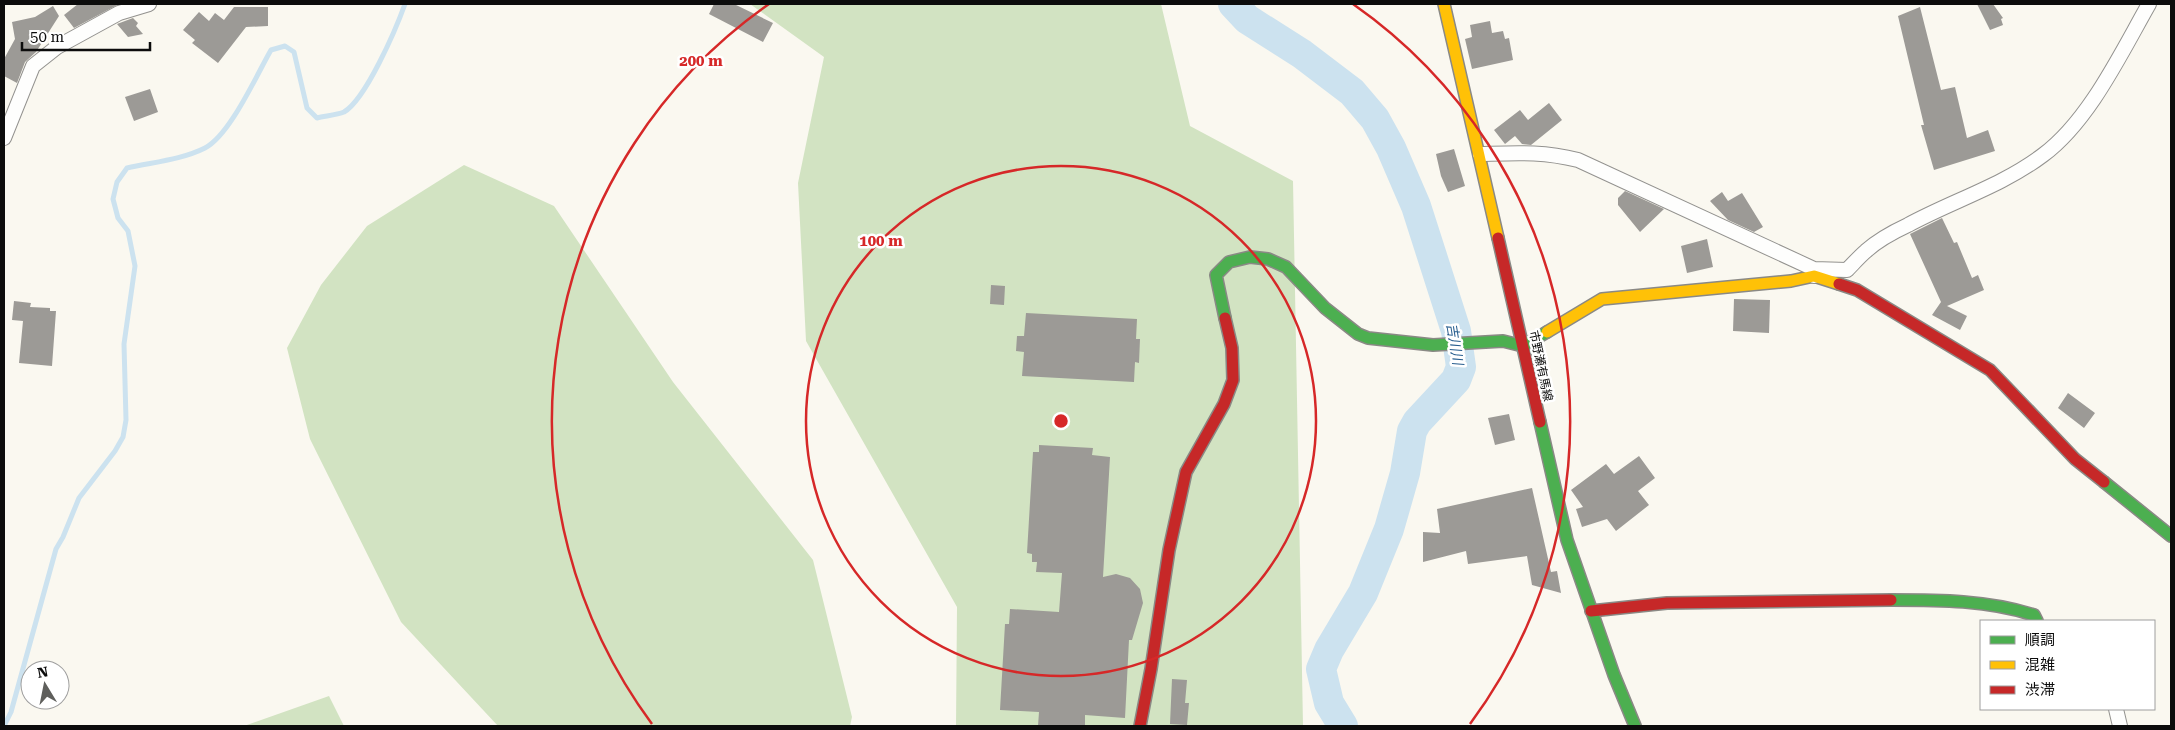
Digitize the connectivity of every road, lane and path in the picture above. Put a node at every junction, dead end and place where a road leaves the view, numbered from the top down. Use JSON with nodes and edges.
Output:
{"nodes":[{"id":1,"x":149,"y":4,"type":"edge"},
{"id":2,"x":1444,"y":4,"type":"edge"},
{"id":3,"x":2149,"y":4,"type":"edge"},
{"id":4,"x":4,"y":138,"type":"edge"},
{"id":5,"x":1480,"y":154,"type":"junction"},
{"id":6,"x":1814,"y":272,"type":"junction"},
{"id":7,"x":1523,"y":346,"type":"junction"},
{"id":8,"x":2171,"y":536,"type":"edge"},
{"id":9,"x":1591,"y":611,"type":"junction"},
{"id":10,"x":2036,"y":620,"type":"edge"},
{"id":11,"x":2116,"y":710,"type":"edge"},
{"id":12,"x":1140,"y":726,"type":"edge"},
{"id":13,"x":1635,"y":726,"type":"edge"},
{"id":14,"x":2120,"y":726,"type":"edge"}],
"edges":[{"from":1,"to":4,"type":"street"},
{"from":2,"to":5,"type":"street","name":"市野瀬有馬線"},
{"from":3,"to":6,"type":"street"},
{"from":5,"to":6,"type":"street"},
{"from":5,"to":7,"type":"street","name":"市野瀬有馬線"},
{"from":6,"to":7,"type":"street"},
{"from":6,"to":8,"type":"street"},
{"from":7,"to":9,"type":"street","name":"市野瀬有馬線"},
{"from":7,"to":12,"type":"street"},
{"from":9,"to":10,"type":"street"},
{"from":9,"to":13,"type":"street","name":"市野瀬有馬線"},
{"from":11,"to":14,"type":"street"}]}
